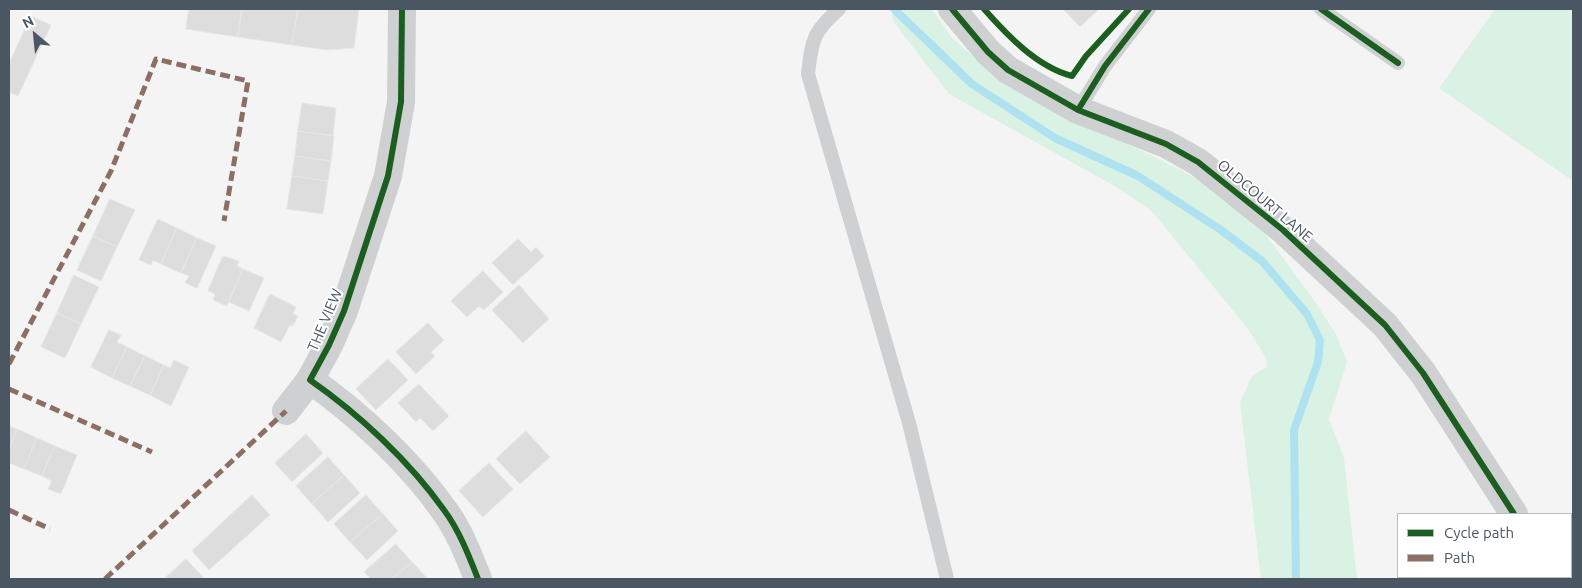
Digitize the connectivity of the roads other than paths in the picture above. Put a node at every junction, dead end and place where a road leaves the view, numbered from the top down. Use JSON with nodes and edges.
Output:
{"nodes":[{"id":1,"x":402,"y":9,"type":"edge"},
{"id":2,"x":839,"y":9,"type":"edge"},
{"id":3,"x":952,"y":9,"type":"edge"},
{"id":4,"x":1149,"y":9,"type":"edge"},
{"id":5,"x":1321,"y":9,"type":"edge"},
{"id":6,"x":1398,"y":63,"type":"dead end"},
{"id":7,"x":1078,"y":110,"type":"junction"},
{"id":8,"x":310,"y":380,"type":"junction"},
{"id":9,"x":286,"y":411,"type":"dead end"},
{"id":10,"x":1513,"y":513,"type":"edge"},
{"id":11,"x":470,"y":575,"type":"edge"},
{"id":12,"x":947,"y":579,"type":"edge"}],
"edges":[{"from":1,"to":8,"type":"street","name":"THE VIEW"},
{"from":2,"to":12,"type":"lane"},
{"from":3,"to":7,"type":"street","name":"OLDCOURT LANE"},
{"from":4,"to":7,"type":"lane"},
{"from":5,"to":6,"type":"lane"},
{"from":7,"to":10,"type":"street","name":"OLDCOURT LANE"},
{"from":8,"to":9,"type":"street","name":"THE VIEW"},
{"from":8,"to":11,"type":"street"}]}
